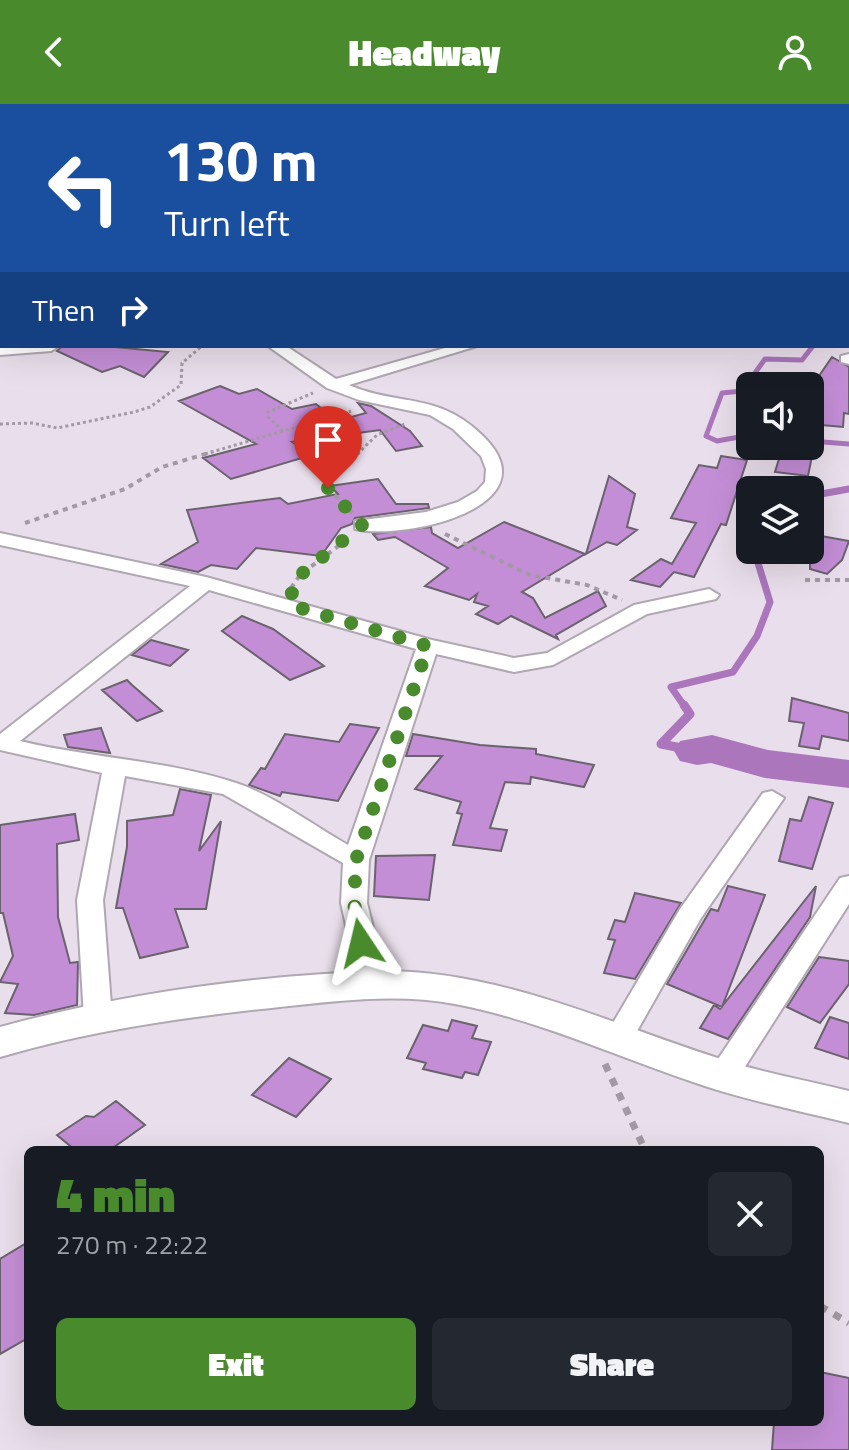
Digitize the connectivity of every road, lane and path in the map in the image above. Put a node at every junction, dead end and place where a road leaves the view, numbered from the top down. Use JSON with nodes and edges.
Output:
{"nodes":[{"id":1,"x":26,"y":348,"type":"edge"},
{"id":2,"x":200,"y":348,"type":"edge"},
{"id":3,"x":279,"y":348,"type":"edge"},
{"id":4,"x":462,"y":348,"type":"edge"},
{"id":5,"x":0,"y":350,"type":"edge"},
{"id":6,"x":333,"y":385,"type":"junction"},
{"id":7,"x":384,"y":401,"type":"junction"},
{"id":8,"x":444,"y":418,"type":"junction"},
{"id":9,"x":0,"y":424,"type":"edge"},
{"id":10,"x":284,"y":431,"type":"junction"},
{"id":11,"x":417,"y":520,"type":"junction"},
{"id":12,"x":362,"y":525,"type":"junction"},
{"id":13,"x":7,"y":531,"type":"edge"},
{"id":14,"x":805,"y":580,"type":"dead end"},
{"id":15,"x":849,"y":580,"type":"edge"},
{"id":16,"x":206,"y":583,"type":"junction"},
{"id":17,"x":709,"y":595,"type":"dead end"},
{"id":18,"x":290,"y":605,"type":"junction"},
{"id":19,"x":641,"y":609,"type":"junction"},
{"id":20,"x":428,"y":646,"type":"junction"},
{"id":21,"x":2,"y":743,"type":"edge"},
{"id":22,"x":115,"y":768,"type":"junction"},
{"id":23,"x":772,"y":798,"type":"dead end"},
{"id":24,"x":356,"y":860,"type":"junction"},
{"id":25,"x":849,"y":884,"type":"edge"},
{"id":26,"x":373,"y":984,"type":"junction"},
{"id":27,"x":98,"y":1018,"type":"junction"},
{"id":28,"x":604,"y":1035,"type":"junction"},
{"id":29,"x":0,"y":1042,"type":"edge"},
{"id":30,"x":723,"y":1076,"type":"junction"},
{"id":31,"x":849,"y":1107,"type":"edge"},
{"id":32,"x":644,"y":1146,"type":"edge"},
{"id":33,"x":824,"y":1308,"type":"edge"},
{"id":34,"x":849,"y":1323,"type":"edge"}],
"edges":[{"from":1,"to":5,"type":"street"},
{"from":2,"to":9,"type":"path"},
{"from":3,"to":6,"type":"street"},
{"from":4,"to":6,"type":"street"},
{"from":6,"to":7,"type":"street"},
{"from":6,"to":10,"type":"path"},
{"from":7,"to":8,"type":"street"},
{"from":7,"to":10,"type":"path"},
{"from":8,"to":11,"type":"street"},
{"from":8,"to":12,"type":"path"},
{"from":10,"to":13,"type":"path"},
{"from":11,"to":12,"type":"street"},
{"from":11,"to":19,"type":"path"},
{"from":12,"to":18,"type":"path"},
{"from":13,"to":16,"type":"street"},
{"from":14,"to":15,"type":"path"},
{"from":16,"to":18,"type":"street"},
{"from":16,"to":21,"type":"street"},
{"from":17,"to":19,"type":"street"},
{"from":18,"to":20,"type":"street"},
{"from":19,"to":20,"type":"street"},
{"from":20,"to":24,"type":"street"},
{"from":21,"to":22,"type":"street"},
{"from":22,"to":24,"type":"street"},
{"from":22,"to":27,"type":"street"},
{"from":23,"to":28,"type":"street"},
{"from":24,"to":26,"type":"street"},
{"from":25,"to":30,"type":"street"},
{"from":26,"to":27,"type":"street"},
{"from":26,"to":28,"type":"street"},
{"from":27,"to":29,"type":"street"},
{"from":28,"to":30,"type":"street"},
{"from":28,"to":32,"type":"path"},
{"from":30,"to":31,"type":"street"},
{"from":33,"to":34,"type":"path"}]}
